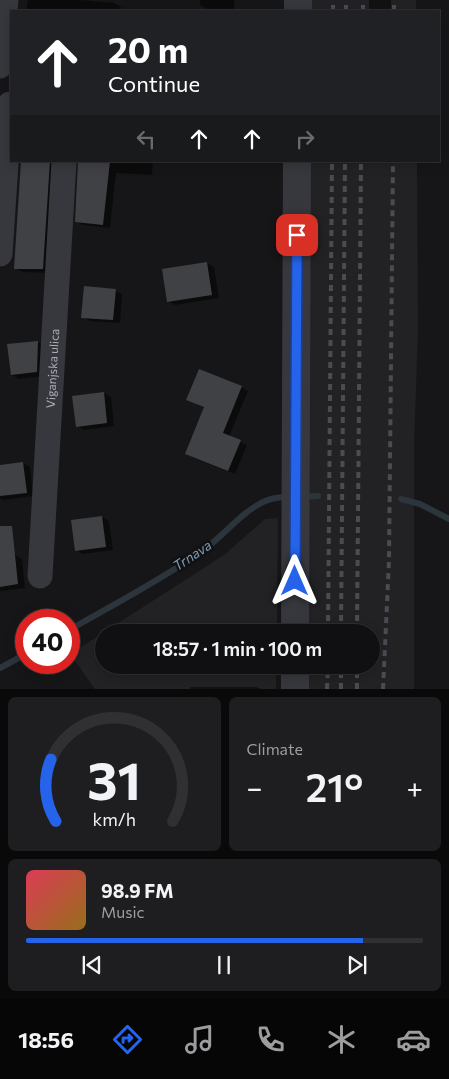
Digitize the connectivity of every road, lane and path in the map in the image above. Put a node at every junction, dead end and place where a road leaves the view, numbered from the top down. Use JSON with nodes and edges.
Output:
{"nodes":[{"id":1,"x":6,"y":0,"type":"edge"},
{"id":2,"x":0,"y":66,"type":"edge"},
{"id":3,"x":7,"y":105,"type":"edge"},
{"id":4,"x":64,"y":162,"type":"edge"},
{"id":5,"x":297,"y":162,"type":"edge"},
{"id":6,"x":0,"y":254,"type":"edge"},
{"id":7,"x":40,"y":576,"type":"dead end"},
{"id":8,"x":295,"y":624,"type":"edge"},
{"id":9,"x":295,"y":674,"type":"edge"},
{"id":10,"x":295,"y":689,"type":"edge"}],
"edges":[{"from":1,"to":2,"type":"street"},
{"from":3,"to":6,"type":"street"},
{"from":4,"to":7,"type":"street","name":"Viganjska ulica"},
{"from":5,"to":8,"type":"street"},
{"from":9,"to":10,"type":"street"}]}
